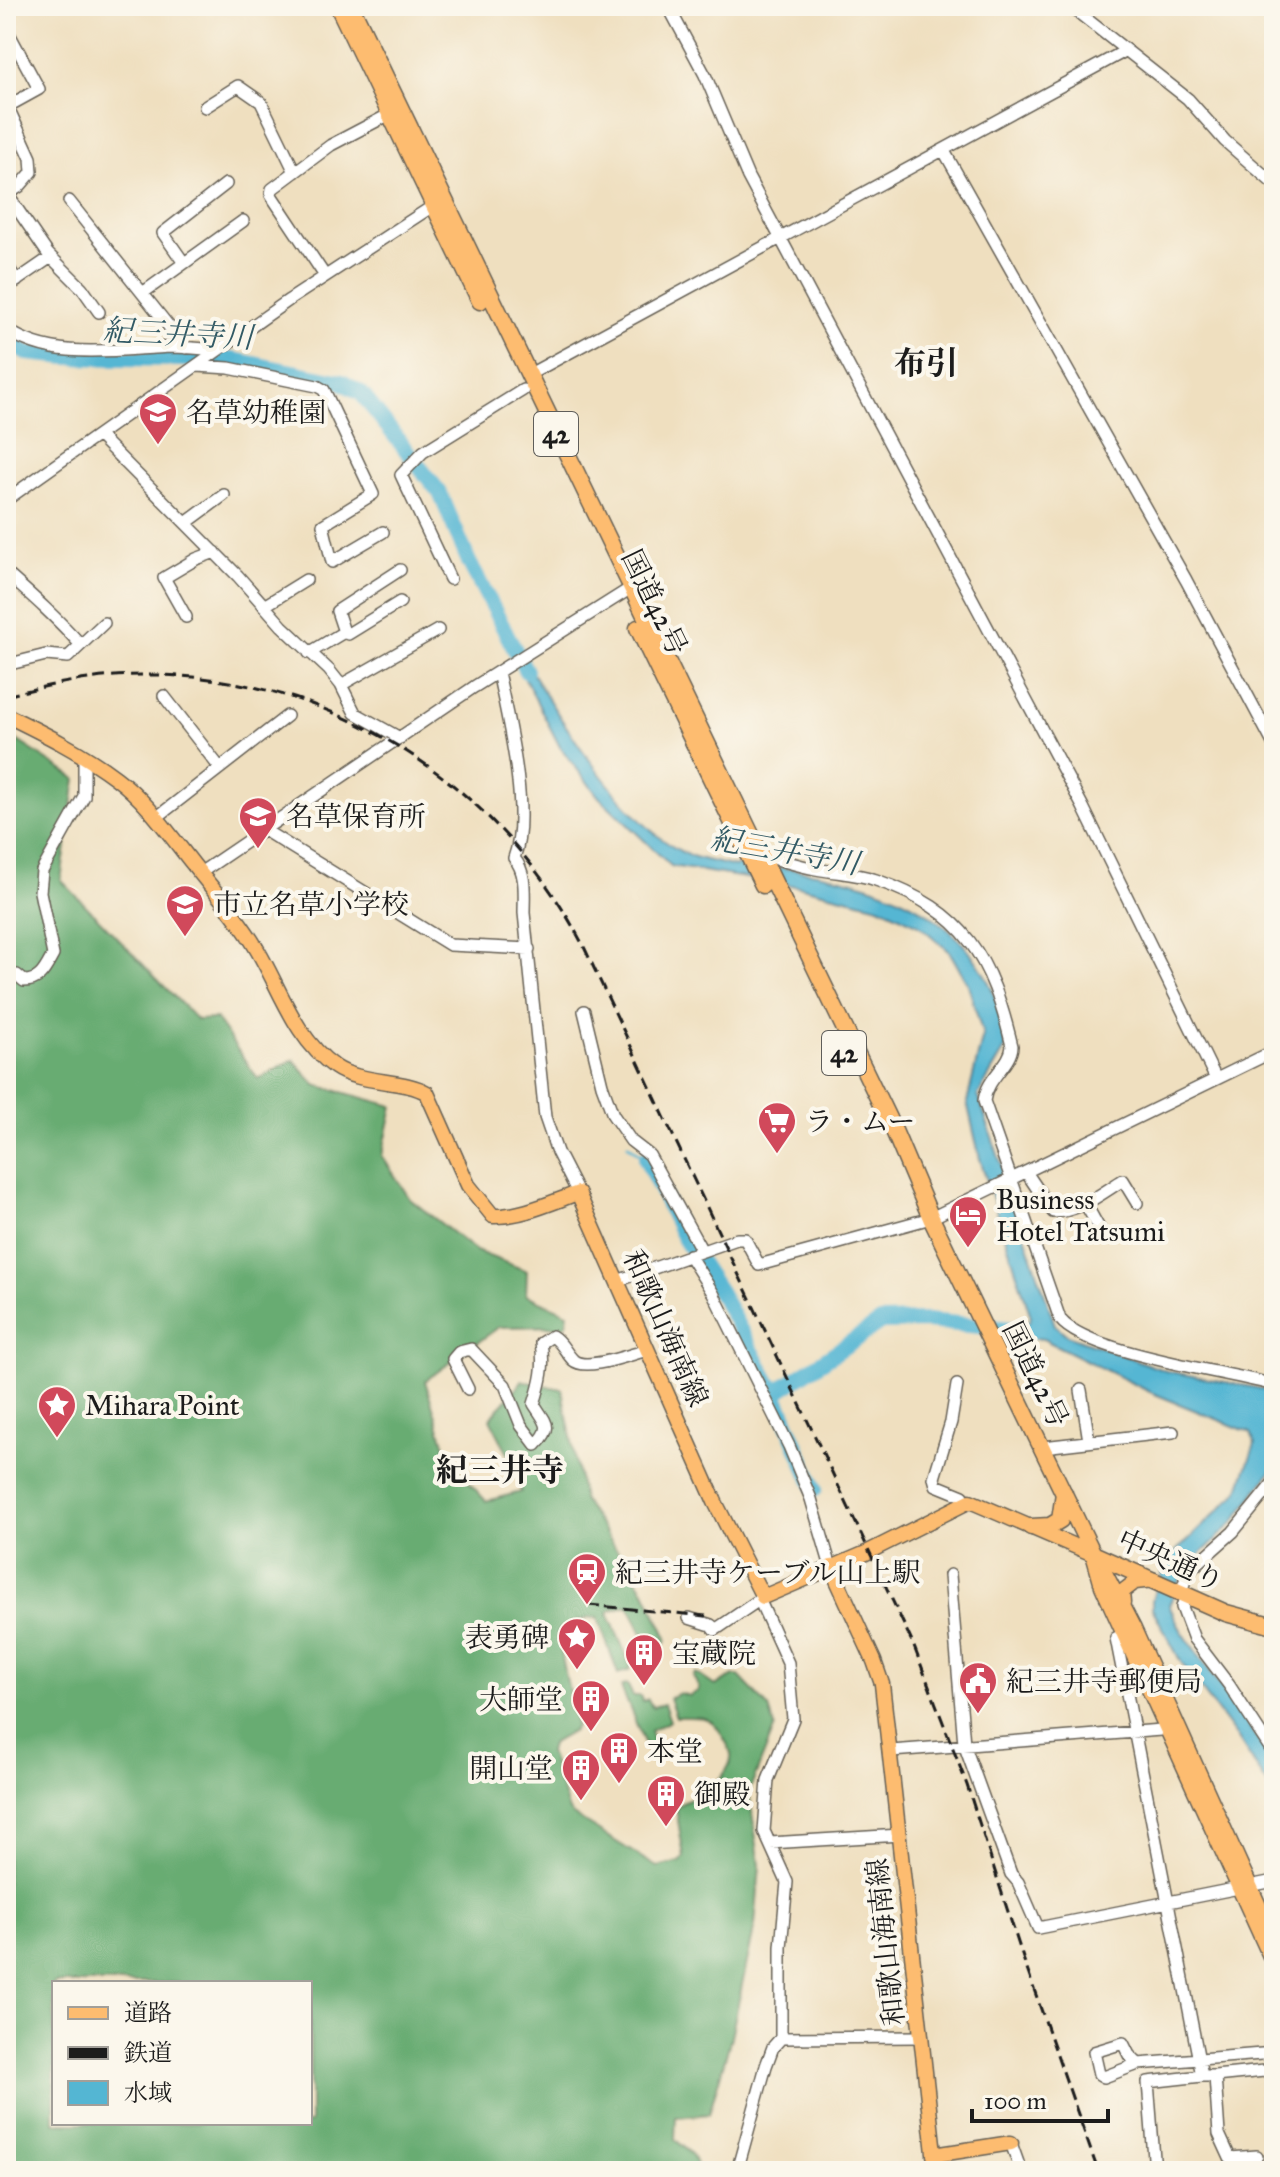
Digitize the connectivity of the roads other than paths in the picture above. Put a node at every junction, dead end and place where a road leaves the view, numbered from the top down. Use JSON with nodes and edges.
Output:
{"nodes":[{"id":1,"x":338,"y":6,"type":"edge"},
{"id":2,"x":351,"y":6,"type":"edge"},
{"id":3,"x":668,"y":6,"type":"edge"},
{"id":4,"x":1070,"y":6,"type":"edge"},
{"id":5,"x":6,"y":28,"type":"edge"},
{"id":6,"x":1125,"y":51,"type":"junction"},
{"id":7,"x":205,"y":107,"type":"dead end"},
{"id":8,"x":390,"y":114,"type":"junction"},
{"id":9,"x":944,"y":151,"type":"junction"},
{"id":10,"x":295,"y":172,"type":"junction"},
{"id":11,"x":226,"y":184,"type":"dead end"},
{"id":12,"x":1274,"y":184,"type":"edge"},
{"id":13,"x":7,"y":195,"type":"edge"},
{"id":14,"x":69,"y":201,"type":"dead end"},
{"id":15,"x":438,"y":202,"type":"junction"},
{"id":16,"x":243,"y":221,"type":"dead end"},
{"id":17,"x":782,"y":238,"type":"junction"},
{"id":18,"x":51,"y":257,"type":"junction"},
{"id":19,"x":184,"y":263,"type":"junction"},
{"id":20,"x":6,"y":264,"type":"edge"},
{"id":21,"x":325,"y":276,"type":"junction"},
{"id":22,"x":17,"y":281,"type":"junction"},
{"id":23,"x":6,"y":288,"type":"edge"},
{"id":24,"x":144,"y":292,"type":"junction"},
{"id":25,"x":99,"y":312,"type":"dead end"},
{"id":26,"x":6,"y":329,"type":"edge"},
{"id":27,"x":186,"y":348,"type":"junction"},
{"id":28,"x":215,"y":352,"type":"junction"},
{"id":29,"x":197,"y":366,"type":"junction"},
{"id":30,"x":526,"y":382,"type":"junction"},
{"id":31,"x":98,"y":435,"type":"junction"},
{"id":32,"x":224,"y":495,"type":"dead end"},
{"id":33,"x":6,"y":500,"type":"edge"},
{"id":34,"x":186,"y":523,"type":"junction"},
{"id":35,"x":383,"y":532,"type":"dead end"},
{"id":36,"x":215,"y":552,"type":"junction"},
{"id":37,"x":400,"y":570,"type":"dead end"},
{"id":38,"x":6,"y":573,"type":"edge"},
{"id":39,"x":450,"y":579,"type":"dead end"},
{"id":40,"x":306,"y":580,"type":"dead end"},
{"id":41,"x":626,"y":591,"type":"junction"},
{"id":42,"x":400,"y":602,"type":"dead end"},
{"id":43,"x":264,"y":606,"type":"junction"},
{"id":44,"x":186,"y":617,"type":"dead end"},
{"id":45,"x":104,"y":623,"type":"dead end"},
{"id":46,"x":438,"y":630,"type":"dead end"},
{"id":47,"x":344,"y":632,"type":"junction"},
{"id":48,"x":80,"y":644,"type":"junction"},
{"id":49,"x":309,"y":653,"type":"junction"},
{"id":50,"x":6,"y":665,"type":"edge"},
{"id":51,"x":498,"y":672,"type":"junction"},
{"id":52,"x":341,"y":685,"type":"junction"},
{"id":53,"x":164,"y":696,"type":"dead end"},
{"id":54,"x":6,"y":715,"type":"edge"},
{"id":55,"x":287,"y":716,"type":"dead end"},
{"id":56,"x":400,"y":738,"type":"junction"},
{"id":57,"x":1274,"y":745,"type":"edge"},
{"id":58,"x":84,"y":758,"type":"junction"},
{"id":59,"x":220,"y":768,"type":"junction"},
{"id":60,"x":156,"y":818,"type":"junction"},
{"id":61,"x":264,"y":830,"type":"junction"},
{"id":62,"x":755,"y":855,"type":"junction"},
{"id":63,"x":200,"y":873,"type":"junction"},
{"id":64,"x":529,"y":949,"type":"junction"},
{"id":65,"x":17,"y":975,"type":"dead end"},
{"id":66,"x":584,"y":1011,"type":"dead end"},
{"id":67,"x":1274,"y":1051,"type":"edge"},
{"id":68,"x":1216,"y":1079,"type":"junction"},
{"id":69,"x":1026,"y":1172,"type":"junction"},
{"id":70,"x":1010,"y":1180,"type":"junction"},
{"id":71,"x":578,"y":1193,"type":"junction"},
{"id":72,"x":1085,"y":1203,"type":"junction"},
{"id":73,"x":1137,"y":1203,"type":"dead end"},
{"id":74,"x":931,"y":1218,"type":"junction"},
{"id":75,"x":1100,"y":1230,"type":"dead end"},
{"id":76,"x":702,"y":1251,"type":"junction"},
{"id":77,"x":689,"y":1255,"type":"junction"},
{"id":78,"x":617,"y":1281,"type":"junction"},
{"id":79,"x":648,"y":1350,"type":"junction"},
{"id":80,"x":957,"y":1385,"type":"dead end"},
{"id":81,"x":1274,"y":1385,"type":"edge"},
{"id":82,"x":468,"y":1389,"type":"dead end"},
{"id":83,"x":1081,"y":1390,"type":"dead end"},
{"id":84,"x":1173,"y":1432,"type":"dead end"},
{"id":85,"x":1089,"y":1441,"type":"junction"},
{"id":86,"x":1043,"y":1447,"type":"junction"},
{"id":87,"x":1274,"y":1482,"type":"edge"},
{"id":88,"x":1064,"y":1490,"type":"junction"},
{"id":89,"x":965,"y":1503,"type":"junction"},
{"id":90,"x":1031,"y":1527,"type":"junction"},
{"id":91,"x":1093,"y":1554,"type":"junction"},
{"id":92,"x":831,"y":1567,"type":"junction"},
{"id":93,"x":950,"y":1575,"type":"dead end"},
{"id":94,"x":1155,"y":1580,"type":"junction"},
{"id":95,"x":1182,"y":1592,"type":"junction"},
{"id":96,"x":761,"y":1598,"type":"junction"},
{"id":97,"x":1125,"y":1611,"type":"junction"},
{"id":98,"x":689,"y":1618,"type":"dead end"},
{"id":99,"x":1274,"y":1626,"type":"edge"},
{"id":100,"x":1124,"y":1634,"type":"junction"},
{"id":101,"x":1172,"y":1725,"type":"junction"},
{"id":102,"x":1134,"y":1732,"type":"junction"},
{"id":103,"x":964,"y":1744,"type":"junction"},
{"id":104,"x":891,"y":1751,"type":"junction"},
{"id":105,"x":1274,"y":1754,"type":"edge"},
{"id":106,"x":900,"y":1835,"type":"junction"},
{"id":107,"x":770,"y":1843,"type":"junction"},
{"id":108,"x":1274,"y":1881,"type":"edge"},
{"id":109,"x":1245,"y":1887,"type":"junction"},
{"id":110,"x":1168,"y":1902,"type":"junction"},
{"id":111,"x":1274,"y":1939,"type":"edge"},
{"id":112,"x":1274,"y":1965,"type":"edge"},
{"id":113,"x":922,"y":2037,"type":"junction"},
{"id":114,"x":781,"y":2038,"type":"junction"},
{"id":115,"x":1274,"y":2053,"type":"edge"},
{"id":116,"x":1201,"y":2059,"type":"junction"},
{"id":117,"x":1138,"y":2064,"type":"dead end"},
{"id":118,"x":1274,"y":2070,"type":"edge"},
{"id":119,"x":1209,"y":2076,"type":"junction"},
{"id":120,"x":1011,"y":2143,"type":"joint"},
{"id":121,"x":934,"y":2155,"type":"junction"},
{"id":122,"x":1257,"y":2156,"type":"dead end"},
{"id":123,"x":737,"y":2171,"type":"edge"},
{"id":124,"x":936,"y":2171,"type":"edge"},
{"id":125,"x":1021,"y":2171,"type":"edge"},
{"id":126,"x":1155,"y":2171,"type":"edge"}],
"edges":[{"from":1,"to":8,"type":"highway","name":"国道42号","number":"42"},
{"from":2,"to":15,"type":"highway","name":"国道42号","number":"42"},
{"from":3,"to":17,"type":"street"},
{"from":4,"to":6,"type":"street"},
{"from":5,"to":13,"type":"street"},
{"from":6,"to":9,"type":"street"},
{"from":6,"to":12,"type":"street"},
{"from":7,"to":10,"type":"street"},
{"from":8,"to":10,"type":"street"},
{"from":8,"to":15,"type":"highway","name":"国道42号","number":"42"},
{"from":9,"to":17,"type":"street"},
{"from":9,"to":57,"type":"street"},
{"from":10,"to":21,"type":"street"},
{"from":11,"to":19,"type":"street"},
{"from":13,"to":18,"type":"street"},
{"from":14,"to":24,"type":"street"},
{"from":15,"to":21,"type":"street"},
{"from":15,"to":30,"type":"highway","name":"国道42号","number":"42"},
{"from":16,"to":19,"type":"street"},
{"from":17,"to":30,"type":"street"},
{"from":17,"to":68,"type":"street"},
{"from":18,"to":22,"type":"street"},
{"from":18,"to":25,"type":"street"},
{"from":19,"to":24,"type":"street"},
{"from":20,"to":22,"type":"street"},
{"from":21,"to":28,"type":"street"},
{"from":22,"to":23,"type":"street"},
{"from":24,"to":27,"type":"street"},
{"from":26,"to":27,"type":"street"},
{"from":27,"to":28,"type":"street"},
{"from":28,"to":29,"type":"street"},
{"from":29,"to":31,"type":"street"},
{"from":29,"to":35,"type":"street"},
{"from":30,"to":39,"type":"street"},
{"from":30,"to":41,"type":"highway","name":"国道42号","number":"42"},
{"from":31,"to":33,"type":"street"},
{"from":31,"to":34,"type":"street"},
{"from":32,"to":34,"type":"street"},
{"from":34,"to":36,"type":"street"},
{"from":36,"to":43,"type":"street"},
{"from":36,"to":44,"type":"street"},
{"from":37,"to":47,"type":"street"},
{"from":38,"to":48,"type":"street"},
{"from":40,"to":43,"type":"street"},
{"from":41,"to":51,"type":"street"},
{"from":41,"to":62,"type":"highway","name":"国道42号","number":"42"},
{"from":42,"to":47,"type":"street"},
{"from":43,"to":49,"type":"street"},
{"from":45,"to":48,"type":"street"},
{"from":46,"to":52,"type":"street"},
{"from":47,"to":49,"type":"street"},
{"from":48,"to":50,"type":"street"},
{"from":49,"to":52,"type":"street"},
{"from":51,"to":56,"type":"street"},
{"from":51,"to":64,"type":"street"},
{"from":52,"to":56,"type":"street"},
{"from":53,"to":59,"type":"street"},
{"from":54,"to":58,"type":"main road"},
{"from":55,"to":59,"type":"street"},
{"from":56,"to":61,"type":"street"},
{"from":58,"to":60,"type":"main road"},
{"from":58,"to":65,"type":"street"},
{"from":59,"to":60,"type":"street"},
{"from":60,"to":63,"type":"main road"},
{"from":61,"to":63,"type":"street"},
{"from":61,"to":64,"type":"street"},
{"from":62,"to":70,"type":"street"},
{"from":62,"to":74,"type":"highway","name":"国道42号","number":"42"},
{"from":63,"to":71,"type":"main road"},
{"from":64,"to":71,"type":"street"},
{"from":66,"to":76,"type":"street"},
{"from":67,"to":68,"type":"street"},
{"from":68,"to":69,"type":"street"},
{"from":69,"to":70,"type":"street"},
{"from":69,"to":72,"type":"street"},
{"from":70,"to":74,"type":"street"},
{"from":70,"to":81,"type":"street"},
{"from":71,"to":78,"type":"main road","name":"和歌山海南線"},
{"from":72,"to":73,"type":"street"},
{"from":72,"to":75,"type":"street"},
{"from":74,"to":76,"type":"street"},
{"from":74,"to":86,"type":"highway","name":"国道42号","number":"42"},
{"from":76,"to":77,"type":"street"},
{"from":77,"to":78,"type":"street"},
{"from":77,"to":92,"type":"street"},
{"from":78,"to":79,"type":"main road","name":"和歌山海南線"},
{"from":79,"to":82,"type":"street"},
{"from":79,"to":96,"type":"main road","name":"和歌山海南線"},
{"from":80,"to":89,"type":"street"},
{"from":83,"to":85,"type":"street"},
{"from":84,"to":85,"type":"street"},
{"from":85,"to":86,"type":"street"},
{"from":86,"to":88,"type":"highway","name":"国道42号","number":"42"},
{"from":87,"to":95,"type":"street"},
{"from":88,"to":90,"type":"highway"},
{"from":88,"to":91,"type":"highway","name":"国道42号","number":"42"},
{"from":89,"to":90,"type":"main road"},
{"from":89,"to":92,"type":"main road"},
{"from":90,"to":91,"type":"main road"},
{"from":91,"to":94,"type":"highway","name":"中央通り"},
{"from":91,"to":97,"type":"main road"},
{"from":91,"to":100,"type":"main road"},
{"from":92,"to":96,"type":"main road"},
{"from":92,"to":104,"type":"main road","name":"和歌山海南線"},
{"from":93,"to":103,"type":"street"},
{"from":94,"to":95,"type":"highway","name":"中央通り"},
{"from":94,"to":97,"type":"main road"},
{"from":95,"to":99,"type":"highway","name":"中央通り"},
{"from":95,"to":105,"type":"street"},
{"from":96,"to":98,"type":"street"},
{"from":96,"to":107,"type":"street"},
{"from":97,"to":101,"type":"main road"},
{"from":100,"to":101,"type":"main road"},
{"from":100,"to":102,"type":"street"},
{"from":101,"to":102,"type":"street"},
{"from":101,"to":109,"type":"main road"},
{"from":102,"to":103,"type":"street"},
{"from":102,"to":110,"type":"street"},
{"from":103,"to":104,"type":"street"},
{"from":103,"to":110,"type":"street"},
{"from":104,"to":106,"type":"main road","name":"和歌山海南線"},
{"from":106,"to":107,"type":"street"},
{"from":106,"to":113,"type":"main road","name":"和歌山海南線"},
{"from":107,"to":114,"type":"street"},
{"from":108,"to":109,"type":"street"},
{"from":109,"to":110,"type":"street"},
{"from":109,"to":111,"type":"main road"},
{"from":109,"to":112,"type":"main road"},
{"from":110,"to":116,"type":"street"},
{"from":113,"to":114,"type":"street"},
{"from":113,"to":121,"type":"main road","name":"和歌山海南線"},
{"from":114,"to":123,"type":"street"},
{"from":115,"to":116,"type":"street"},
{"from":116,"to":117,"type":"street"},
{"from":116,"to":119,"type":"street"},
{"from":118,"to":119,"type":"street"},
{"from":119,"to":122,"type":"street"},
{"from":119,"to":126,"type":"street"},
{"from":120,"to":121,"type":"main road"},
{"from":120,"to":125,"type":"street"},
{"from":121,"to":124,"type":"main road","name":"和歌山海南線"}]}
